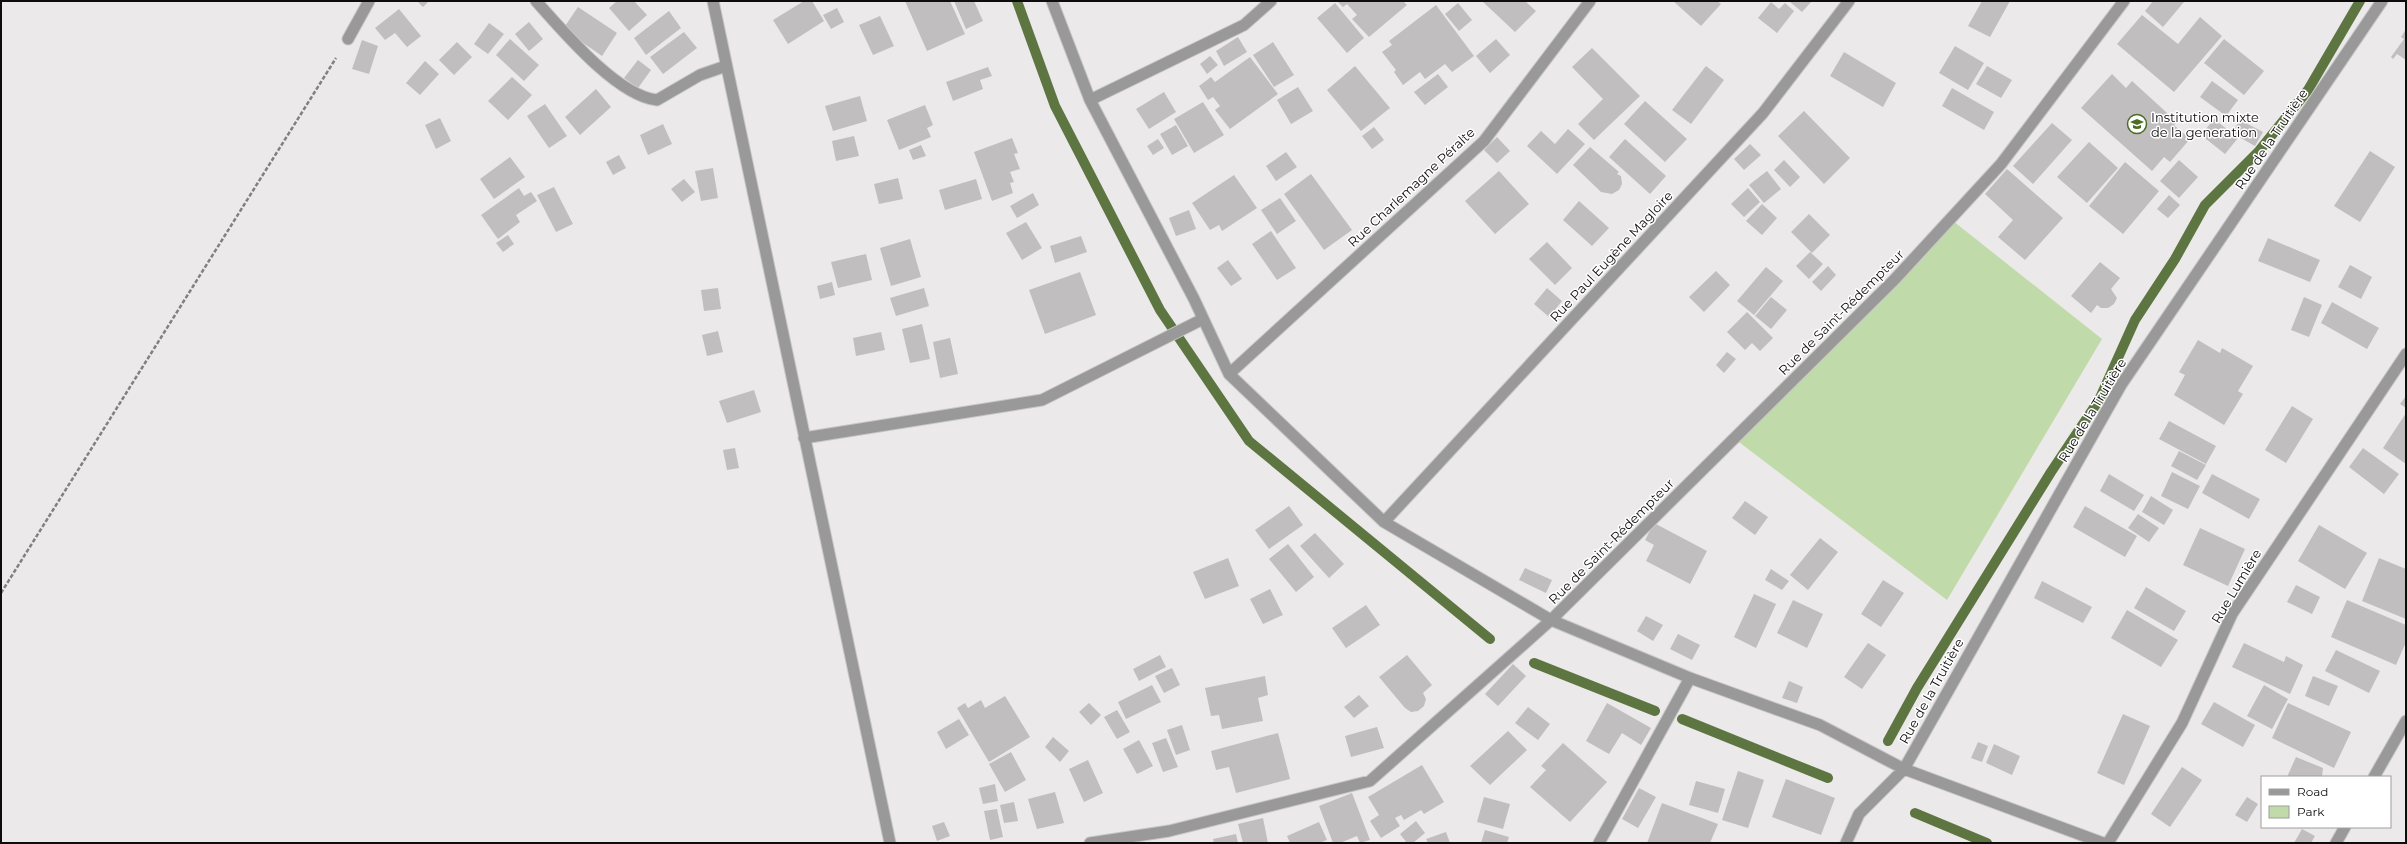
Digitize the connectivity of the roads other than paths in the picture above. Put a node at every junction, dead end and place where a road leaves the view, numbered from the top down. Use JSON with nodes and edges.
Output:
{"nodes":[{"id":1,"x":369,"y":1,"type":"edge"},
{"id":2,"x":536,"y":1,"type":"edge"},
{"id":3,"x":713,"y":1,"type":"edge"},
{"id":4,"x":1052,"y":1,"type":"edge"},
{"id":5,"x":1271,"y":1,"type":"edge"},
{"id":6,"x":1590,"y":1,"type":"edge"},
{"id":7,"x":1849,"y":1,"type":"edge"},
{"id":8,"x":2124,"y":1,"type":"edge"},
{"id":9,"x":2382,"y":1,"type":"edge"},
{"id":10,"x":348,"y":39,"type":"road end"},
{"id":11,"x":726,"y":66,"type":"junction"},
{"id":12,"x":1090,"y":100,"type":"junction"},
{"id":13,"x":1203,"y":319,"type":"junction"},
{"id":14,"x":2406,"y":354,"type":"edge"},
{"id":15,"x":1230,"y":374,"type":"junction"},
{"id":16,"x":804,"y":438,"type":"junction"},
{"id":17,"x":1384,"y":522,"type":"junction"},
{"id":18,"x":1551,"y":620,"type":"junction"},
{"id":19,"x":1690,"y":678,"type":"junction"},
{"id":20,"x":2406,"y":721,"type":"edge"},
{"id":21,"x":1904,"y":768,"type":"junction"},
{"id":22,"x":2375,"y":776,"type":"edge"},
{"id":23,"x":2344,"y":828,"type":"edge"},
{"id":24,"x":890,"y":843,"type":"edge"},
{"id":25,"x":1090,"y":843,"type":"edge"},
{"id":26,"x":1599,"y":843,"type":"edge"},
{"id":27,"x":1846,"y":843,"type":"edge"},
{"id":28,"x":2103,"y":843,"type":"edge"},
{"id":29,"x":2108,"y":843,"type":"edge"},
{"id":30,"x":2336,"y":843,"type":"edge"}],
"edges":[{"from":1,"to":10,"type":"street"},
{"from":2,"to":11,"type":"street"},
{"from":3,"to":11,"type":"street"},
{"from":4,"to":12,"type":"street"},
{"from":5,"to":12,"type":"street"},
{"from":6,"to":15,"type":"street","name":"Rue Charlemagne Péralte"},
{"from":7,"to":17,"type":"street","name":"Rue Paul Eugène Magloire"},
{"from":8,"to":18,"type":"street","name":"Rue de Saint-Rédempteur"},
{"from":9,"to":21,"type":"street","name":"Rue de la Truitière"},
{"from":11,"to":16,"type":"street"},
{"from":12,"to":13,"type":"street"},
{"from":13,"to":15,"type":"street"},
{"from":13,"to":16,"type":"street"},
{"from":14,"to":29,"type":"street","name":"Rue Lumière"},
{"from":15,"to":17,"type":"street"},
{"from":16,"to":24,"type":"street"},
{"from":17,"to":18,"type":"street"},
{"from":18,"to":19,"type":"street"},
{"from":18,"to":25,"type":"street","name":"Rue de Saint-Rédempteur"},
{"from":19,"to":21,"type":"street"},
{"from":19,"to":26,"type":"street"},
{"from":20,"to":22,"type":"street"},
{"from":21,"to":27,"type":"street","name":"Rue de la Truitière"},
{"from":21,"to":28,"type":"street"},
{"from":23,"to":30,"type":"street"}]}
